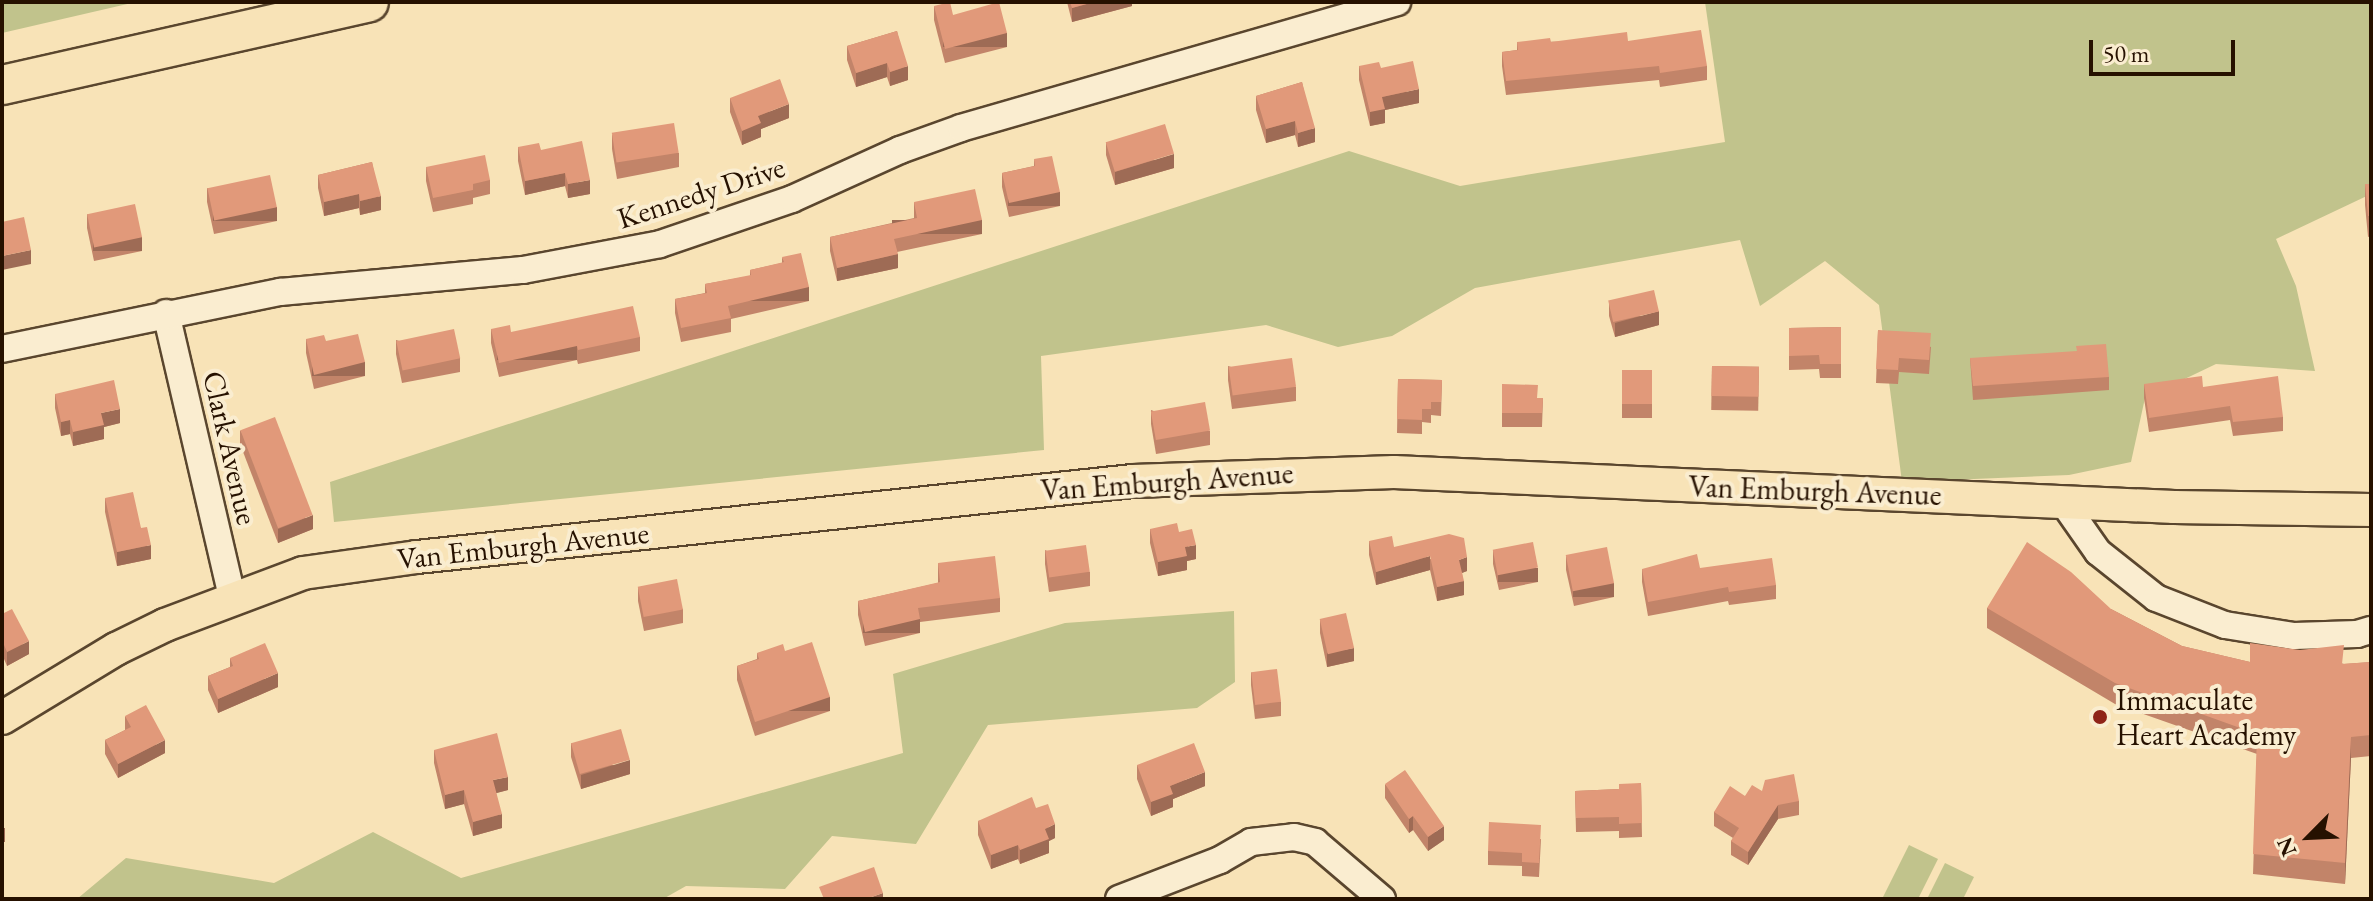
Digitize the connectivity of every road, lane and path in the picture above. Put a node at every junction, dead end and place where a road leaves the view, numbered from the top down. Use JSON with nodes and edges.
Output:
{"nodes":[{"id":1,"x":369,"y":2,"type":"edge"},
{"id":2,"x":1397,"y":2,"type":"edge"},
{"id":3,"x":2,"y":85,"type":"edge"},
{"id":4,"x":166,"y":313,"type":"junction"},
{"id":5,"x":2,"y":349,"type":"edge"},
{"id":6,"x":2063,"y":502,"type":"junction"},
{"id":7,"x":2371,"y":510,"type":"edge"},
{"id":8,"x":232,"y":597,"type":"junction"},
{"id":9,"x":2371,"y":630,"type":"edge"},
{"id":10,"x":2,"y":718,"type":"edge"},
{"id":11,"x":1119,"y":899,"type":"edge"},
{"id":12,"x":1382,"y":899,"type":"edge"}],
"edges":[{"from":1,"to":3,"type":"highway"},
{"from":2,"to":4,"type":"street","name":"Kennedy Drive"},
{"from":4,"to":5,"type":"street","name":"Kennedy Drive"},
{"from":4,"to":8,"type":"street","name":"Clark Avenue"},
{"from":6,"to":7,"type":"main road","name":"Van Emburgh Avenue"},
{"from":6,"to":8,"type":"main road","name":"Van Emburgh Avenue"},
{"from":6,"to":9,"type":"street"},
{"from":8,"to":10,"type":"main road","name":"Van Emburgh Avenue"},
{"from":11,"to":12,"type":"street"}]}
